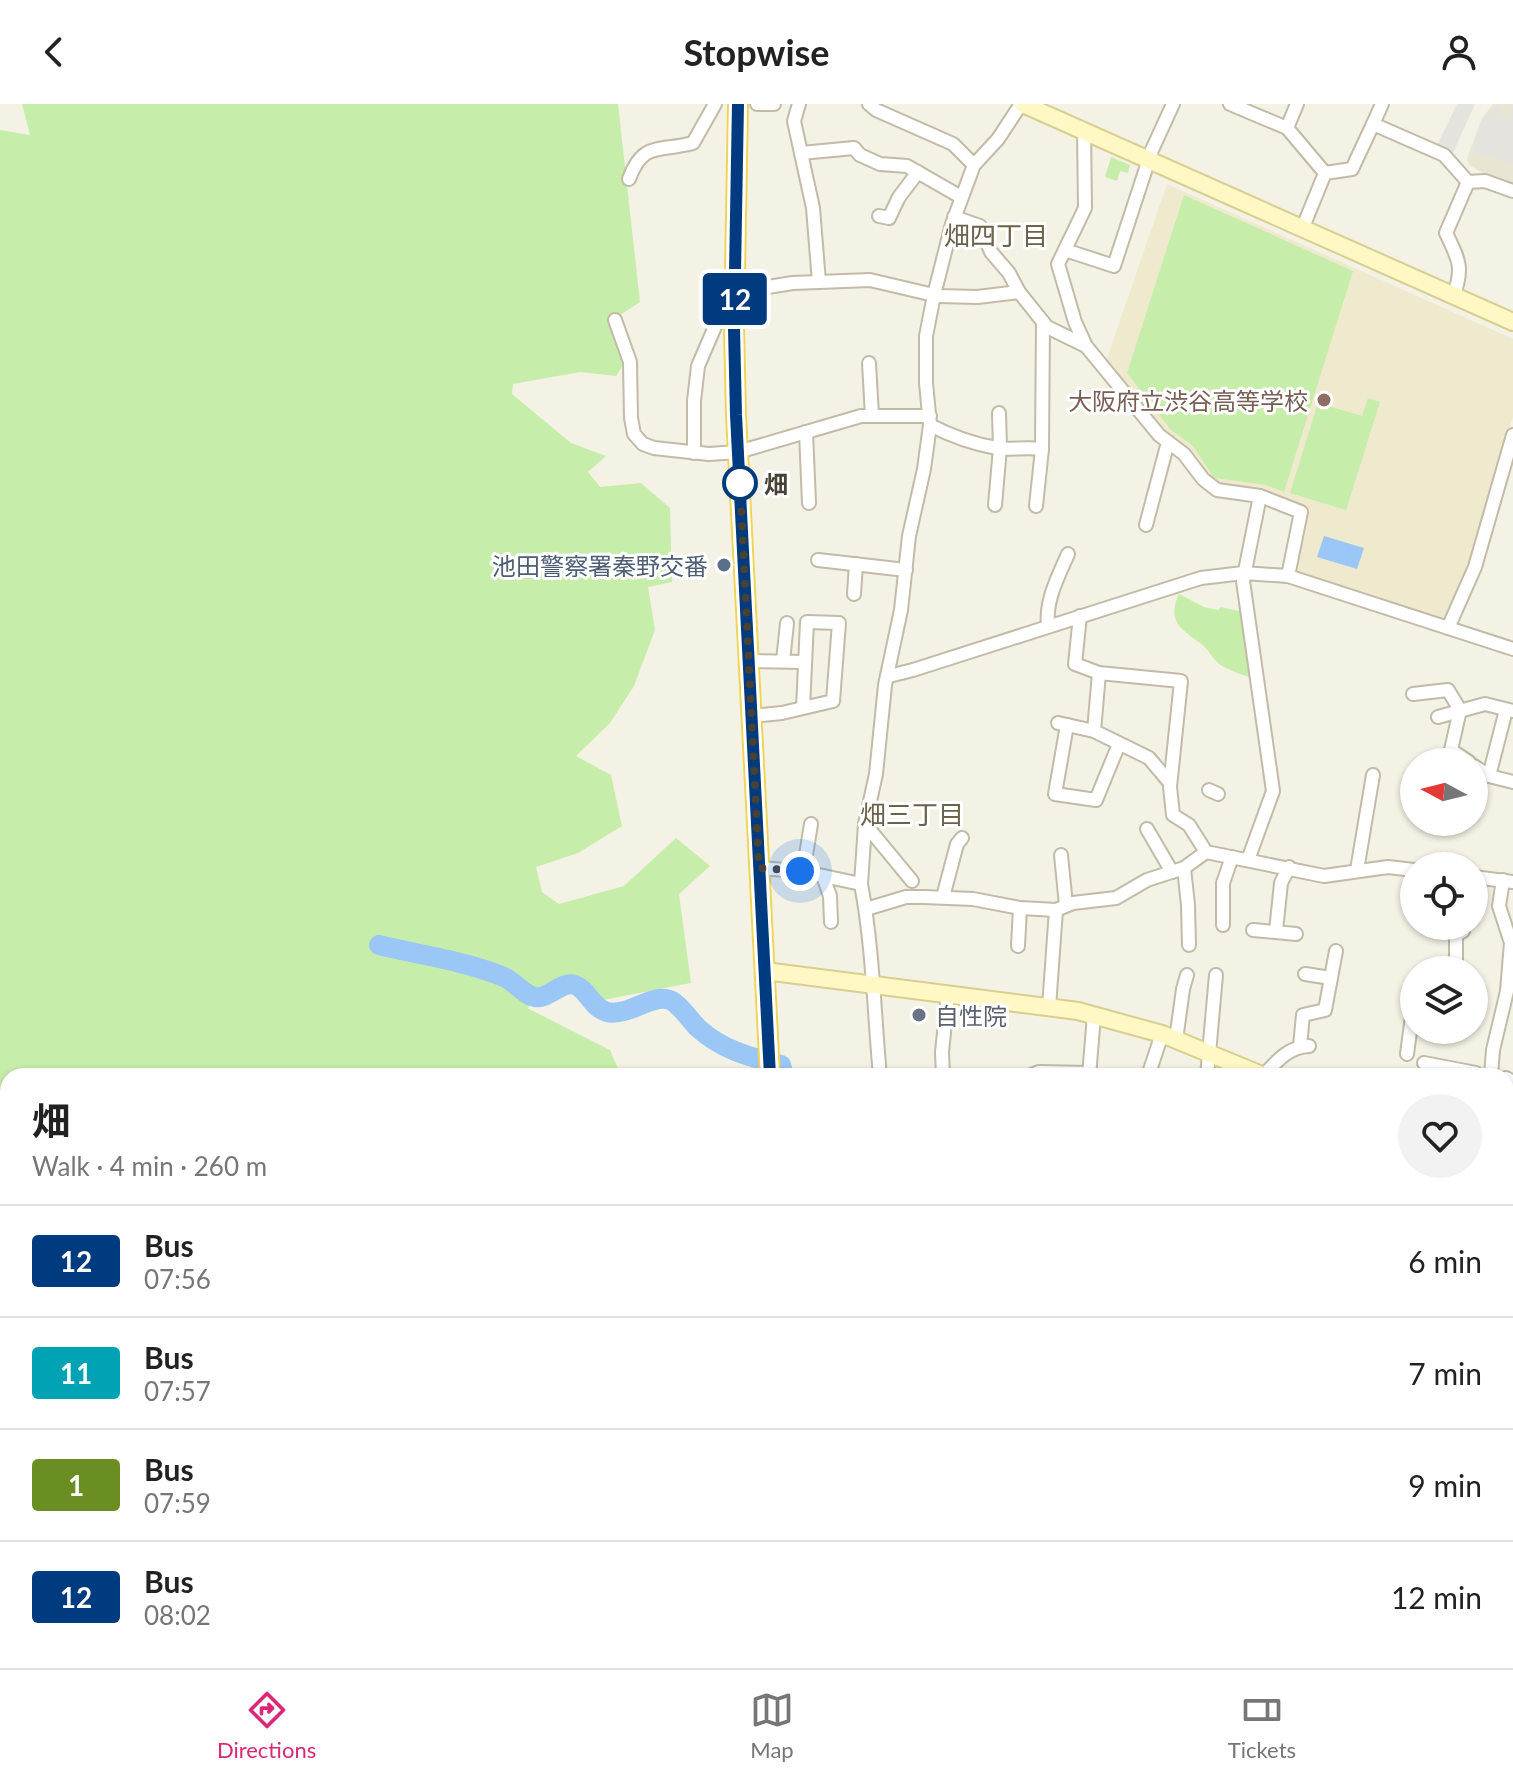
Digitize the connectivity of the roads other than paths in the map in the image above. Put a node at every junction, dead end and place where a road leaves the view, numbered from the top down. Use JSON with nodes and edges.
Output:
{"nodes":[{"id":1,"x":715,"y":104,"type":"edge"},
{"id":2,"x":738,"y":104,"type":"edge"},
{"id":3,"x":757,"y":104,"type":"edge"},
{"id":4,"x":774,"y":104,"type":"edge"},
{"id":5,"x":796,"y":104,"type":"edge"},
{"id":6,"x":869,"y":104,"type":"edge"},
{"id":7,"x":1022,"y":104,"type":"edge"},
{"id":8,"x":1173,"y":104,"type":"edge"},
{"id":9,"x":1230,"y":104,"type":"edge"},
{"id":10,"x":1297,"y":104,"type":"edge"},
{"id":11,"x":1382,"y":104,"type":"edge"},
{"id":12,"x":1373,"y":124,"type":"junction"},
{"id":13,"x":1287,"y":128,"type":"junction"},
{"id":14,"x":1084,"y":131,"type":"junction"},
{"id":15,"x":801,"y":153,"type":"junction"},
{"id":16,"x":1148,"y":160,"type":"junction"},
{"id":17,"x":974,"y":165,"type":"junction"},
{"id":18,"x":918,"y":172,"type":"junction"},
{"id":19,"x":1325,"y":173,"type":"junction"},
{"id":20,"x":629,"y":179,"type":"dead end"},
{"id":21,"x":1468,"y":182,"type":"junction"},
{"id":22,"x":1513,"y":191,"type":"edge"},
{"id":23,"x":961,"y":197,"type":"junction"},
{"id":24,"x":879,"y":216,"type":"dead end"},
{"id":25,"x":954,"y":217,"type":"junction"},
{"id":26,"x":1303,"y":227,"type":"junction"},
{"id":27,"x":1065,"y":250,"type":"junction"},
{"id":28,"x":819,"y":282,"type":"junction"},
{"id":29,"x":1019,"y":292,"type":"junction"},
{"id":30,"x":934,"y":295,"type":"junction"},
{"id":31,"x":735,"y":297,"type":"junction"},
{"id":32,"x":1453,"y":297,"type":"junction"},
{"id":33,"x":615,"y":320,"type":"dead end"},
{"id":34,"x":1043,"y":322,"type":"junction"},
{"id":35,"x":1513,"y":322,"type":"edge"},
{"id":36,"x":1086,"y":346,"type":"junction"},
{"id":37,"x":869,"y":363,"type":"dead end"},
{"id":38,"x":999,"y":413,"type":"dead end"},
{"id":39,"x":872,"y":416,"type":"junction"},
{"id":40,"x":930,"y":421,"type":"junction"},
{"id":41,"x":806,"y":432,"type":"junction"},
{"id":42,"x":1513,"y":435,"type":"edge"},
{"id":43,"x":1168,"y":442,"type":"junction"},
{"id":44,"x":1000,"y":448,"type":"junction"},
{"id":45,"x":1042,"y":449,"type":"junction"},
{"id":46,"x":738,"y":452,"type":"junction"},
{"id":47,"x":694,"y":453,"type":"junction"},
{"id":48,"x":1260,"y":496,"type":"junction"},
{"id":49,"x":809,"y":503,"type":"dead end"},
{"id":50,"x":995,"y":505,"type":"dead end"},
{"id":51,"x":1036,"y":506,"type":"dead end"},
{"id":52,"x":1146,"y":525,"type":"dead end"},
{"id":53,"x":1068,"y":554,"type":"dead end"},
{"id":54,"x":818,"y":560,"type":"dead end"},
{"id":55,"x":856,"y":564,"type":"junction"},
{"id":56,"x":906,"y":570,"type":"junction"},
{"id":57,"x":1243,"y":573,"type":"junction"},
{"id":58,"x":1288,"y":576,"type":"junction"},
{"id":59,"x":854,"y":594,"type":"dead end"},
{"id":60,"x":1080,"y":616,"type":"junction"},
{"id":61,"x":787,"y":623,"type":"dead end"},
{"id":62,"x":1048,"y":626,"type":"junction"},
{"id":63,"x":1448,"y":628,"type":"junction"},
{"id":64,"x":1513,"y":649,"type":"edge"},
{"id":65,"x":749,"y":661,"type":"junction"},
{"id":66,"x":783,"y":661,"type":"junction"},
{"id":67,"x":804,"y":662,"type":"junction"},
{"id":68,"x":1099,"y":673,"type":"junction"},
{"id":69,"x":889,"y":676,"type":"junction"},
{"id":70,"x":1413,"y":694,"type":"dead end"},
{"id":71,"x":803,"y":708,"type":"junction"},
{"id":72,"x":1460,"y":710,"type":"junction"},
{"id":73,"x":1510,"y":710,"type":"edge"},
{"id":74,"x":751,"y":716,"type":"junction"},
{"id":75,"x":1438,"y":717,"type":"dead end"},
{"id":76,"x":1094,"y":731,"type":"junction"},
{"id":77,"x":1119,"y":744,"type":"junction"},
{"id":78,"x":1451,"y":748,"type":"edge"},
{"id":79,"x":1373,"y":775,"type":"dead end"},
{"id":80,"x":1489,"y":776,"type":"joint"},
{"id":81,"x":1513,"y":782,"type":"edge"},
{"id":82,"x":1170,"y":783,"type":"junction"},
{"id":83,"x":811,"y":824,"type":"dead end"},
{"id":84,"x":865,"y":824,"type":"junction"},
{"id":85,"x":1147,"y":829,"type":"dead end"},
{"id":86,"x":962,"y":838,"type":"dead end"},
{"id":87,"x":1206,"y":852,"type":"junction"},
{"id":88,"x":1061,"y":855,"type":"dead end"},
{"id":89,"x":1232,"y":857,"type":"junction"},
{"id":90,"x":1248,"y":860,"type":"junction"},
{"id":91,"x":1289,"y":867,"type":"junction"},
{"id":92,"x":759,"y":868,"type":"junction"},
{"id":93,"x":1400,"y":868,"type":"edge"},
{"id":94,"x":1178,"y":870,"type":"junction"},
{"id":95,"x":1357,"y":870,"type":"junction"},
{"id":96,"x":800,"y":871,"type":"junction"},
{"id":97,"x":823,"y":876,"type":"junction"},
{"id":98,"x":1488,"y":879,"type":"edge"},
{"id":99,"x":912,"y":881,"type":"dead end"},
{"id":100,"x":1508,"y":881,"type":"edge"},
{"id":101,"x":861,"y":884,"type":"junction"},
{"id":102,"x":943,"y":897,"type":"junction"},
{"id":103,"x":1502,"y":897,"type":"junction"},
{"id":104,"x":1061,"y":907,"type":"junction"},
{"id":105,"x":1020,"y":908,"type":"junction"},
{"id":106,"x":866,"y":909,"type":"junction"},
{"id":107,"x":828,"y":915,"type":"dead end"},
{"id":108,"x":1513,"y":923,"type":"edge"},
{"id":109,"x":1223,"y":925,"type":"dead end"},
{"id":110,"x":1253,"y":930,"type":"dead end"},
{"id":111,"x":1276,"y":931,"type":"junction"},
{"id":112,"x":1296,"y":934,"type":"dead end"},
{"id":113,"x":1189,"y":945,"type":"dead end"},
{"id":114,"x":1018,"y":946,"type":"dead end"},
{"id":115,"x":1336,"y":951,"type":"dead end"},
{"id":116,"x":765,"y":971,"type":"junction"},
{"id":117,"x":1305,"y":974,"type":"dead end"},
{"id":118,"x":1187,"y":975,"type":"dead end"},
{"id":119,"x":1216,"y":975,"type":"dead end"},
{"id":120,"x":1331,"y":978,"type":"junction"},
{"id":121,"x":875,"y":985,"type":"junction"},
{"id":122,"x":1510,"y":991,"type":"edge"},
{"id":123,"x":948,"y":994,"type":"junction"},
{"id":124,"x":1049,"y":1007,"type":"junction"},
{"id":125,"x":1094,"y":1015,"type":"junction"},
{"id":126,"x":1169,"y":1037,"type":"junction"},
{"id":127,"x":1408,"y":1044,"type":"edge"},
{"id":128,"x":1208,"y":1053,"type":"junction"},
{"id":129,"x":1407,"y":1054,"type":"dead end"},
{"id":130,"x":1424,"y":1063,"type":"dead end"},
{"id":131,"x":770,"y":1068,"type":"edge"},
{"id":132,"x":879,"y":1068,"type":"edge"},
{"id":133,"x":943,"y":1068,"type":"edge"},
{"id":134,"x":1090,"y":1068,"type":"edge"},
{"id":135,"x":1152,"y":1068,"type":"edge"},
{"id":136,"x":1207,"y":1068,"type":"edge"},
{"id":137,"x":1245,"y":1068,"type":"edge"},
{"id":138,"x":1271,"y":1068,"type":"edge"},
{"id":139,"x":1446,"y":1068,"type":"edge"},
{"id":140,"x":1494,"y":1068,"type":"edge"}],
"edges":[{"from":1,"to":20,"type":"street"},
{"from":2,"to":31,"type":"main road"},
{"from":3,"to":4,"type":"street"},
{"from":5,"to":15,"type":"street"},
{"from":6,"to":17,"type":"street"},
{"from":7,"to":14,"type":"street"},
{"from":7,"to":17,"type":"street"},
{"from":8,"to":16,"type":"street"},
{"from":9,"to":13,"type":"street"},
{"from":10,"to":13,"type":"street"},
{"from":11,"to":12,"type":"street"},
{"from":12,"to":19,"type":"street"},
{"from":12,"to":21,"type":"street"},
{"from":13,"to":19,"type":"street"},
{"from":14,"to":16,"type":"street"},
{"from":14,"to":27,"type":"street"},
{"from":15,"to":18,"type":"street"},
{"from":15,"to":28,"type":"street"},
{"from":16,"to":26,"type":"street"},
{"from":16,"to":27,"type":"street"},
{"from":17,"to":23,"type":"street"},
{"from":18,"to":23,"type":"street"},
{"from":18,"to":24,"type":"street"},
{"from":19,"to":26,"type":"street"},
{"from":21,"to":22,"type":"street"},
{"from":21,"to":32,"type":"street"},
{"from":23,"to":25,"type":"street"},
{"from":25,"to":29,"type":"street"},
{"from":25,"to":30,"type":"street"},
{"from":26,"to":32,"type":"street"},
{"from":27,"to":36,"type":"street"},
{"from":28,"to":30,"type":"street"},
{"from":28,"to":31,"type":"street"},
{"from":29,"to":30,"type":"street"},
{"from":29,"to":34,"type":"street"},
{"from":30,"to":40,"type":"street"},
{"from":31,"to":46,"type":"main road"},
{"from":31,"to":47,"type":"street"},
{"from":32,"to":35,"type":"street"},
{"from":33,"to":47,"type":"street"},
{"from":34,"to":36,"type":"street"},
{"from":34,"to":45,"type":"street"},
{"from":36,"to":43,"type":"street"},
{"from":37,"to":39,"type":"street"},
{"from":38,"to":44,"type":"street"},
{"from":39,"to":40,"type":"street"},
{"from":39,"to":41,"type":"street"},
{"from":40,"to":44,"type":"street"},
{"from":40,"to":56,"type":"street"},
{"from":41,"to":46,"type":"street"},
{"from":41,"to":49,"type":"street"},
{"from":42,"to":63,"type":"street"},
{"from":43,"to":48,"type":"street"},
{"from":43,"to":52,"type":"street"},
{"from":44,"to":45,"type":"street"},
{"from":44,"to":50,"type":"street"},
{"from":45,"to":51,"type":"street"},
{"from":46,"to":47,"type":"street"},
{"from":46,"to":65,"type":"main road"},
{"from":48,"to":57,"type":"street"},
{"from":48,"to":58,"type":"street"},
{"from":53,"to":62,"type":"street"},
{"from":54,"to":55,"type":"street"},
{"from":55,"to":56,"type":"street"},
{"from":55,"to":59,"type":"street"},
{"from":56,"to":69,"type":"street"},
{"from":57,"to":58,"type":"street"},
{"from":57,"to":60,"type":"street"},
{"from":57,"to":90,"type":"street"},
{"from":58,"to":63,"type":"street"},
{"from":60,"to":62,"type":"street"},
{"from":60,"to":68,"type":"street"},
{"from":61,"to":66,"type":"street"},
{"from":62,"to":69,"type":"street"},
{"from":63,"to":64,"type":"street"},
{"from":65,"to":66,"type":"street"},
{"from":65,"to":74,"type":"main road"},
{"from":66,"to":67,"type":"street"},
{"from":67,"to":71,"type":"street"},
{"from":67,"to":71,"type":"street"},
{"from":68,"to":76,"type":"street"},
{"from":68,"to":82,"type":"street"},
{"from":69,"to":84,"type":"street"},
{"from":70,"to":72,"type":"street"},
{"from":71,"to":74,"type":"street"},
{"from":72,"to":73,"type":"street"},
{"from":72,"to":75,"type":"street"},
{"from":72,"to":78,"type":"street"},
{"from":73,"to":80,"type":"street"},
{"from":74,"to":92,"type":"main road"},
{"from":76,"to":77,"type":"street"},
{"from":76,"to":77,"type":"street"},
{"from":77,"to":82,"type":"street"},
{"from":79,"to":95,"type":"street"},
{"from":80,"to":81,"type":"street"},
{"from":82,"to":87,"type":"street"},
{"from":83,"to":96,"type":"street"},
{"from":84,"to":99,"type":"street"},
{"from":84,"to":101,"type":"street"},
{"from":85,"to":94,"type":"street"},
{"from":86,"to":102,"type":"street"},
{"from":87,"to":89,"type":"street"},
{"from":87,"to":94,"type":"street"},
{"from":88,"to":104,"type":"street"},
{"from":89,"to":90,"type":"street"},
{"from":89,"to":109,"type":"street"},
{"from":90,"to":91,"type":"street"},
{"from":91,"to":95,"type":"street"},
{"from":91,"to":111,"type":"street"},
{"from":92,"to":96,"type":"street"},
{"from":92,"to":116,"type":"main road"},
{"from":93,"to":95,"type":"street"},
{"from":94,"to":104,"type":"street"},
{"from":94,"to":113,"type":"street"},
{"from":96,"to":97,"type":"street"},
{"from":97,"to":101,"type":"street"},
{"from":97,"to":107,"type":"street"},
{"from":98,"to":100,"type":"street"},
{"from":100,"to":103,"type":"street"},
{"from":101,"to":106,"type":"street"},
{"from":102,"to":105,"type":"street"},
{"from":102,"to":106,"type":"street"},
{"from":103,"to":108,"type":"street"},
{"from":103,"to":122,"type":"street"},
{"from":104,"to":105,"type":"street"},
{"from":104,"to":124,"type":"street"},
{"from":105,"to":114,"type":"street"},
{"from":106,"to":121,"type":"street"},
{"from":110,"to":111,"type":"street"},
{"from":111,"to":112,"type":"street"},
{"from":115,"to":120,"type":"street"},
{"from":116,"to":121,"type":"street"},
{"from":116,"to":131,"type":"main road"},
{"from":117,"to":120,"type":"street"},
{"from":118,"to":126,"type":"street"},
{"from":119,"to":128,"type":"street"},
{"from":120,"to":138,"type":"street"},
{"from":121,"to":123,"type":"street"},
{"from":121,"to":132,"type":"street"},
{"from":122,"to":140,"type":"street"},
{"from":123,"to":124,"type":"street"},
{"from":123,"to":133,"type":"street"},
{"from":124,"to":125,"type":"street"},
{"from":125,"to":126,"type":"street"},
{"from":125,"to":134,"type":"street"},
{"from":126,"to":128,"type":"street"},
{"from":126,"to":135,"type":"street"},
{"from":127,"to":129,"type":"street"},
{"from":128,"to":136,"type":"street"},
{"from":128,"to":137,"type":"street"},
{"from":130,"to":139,"type":"street"}]}
